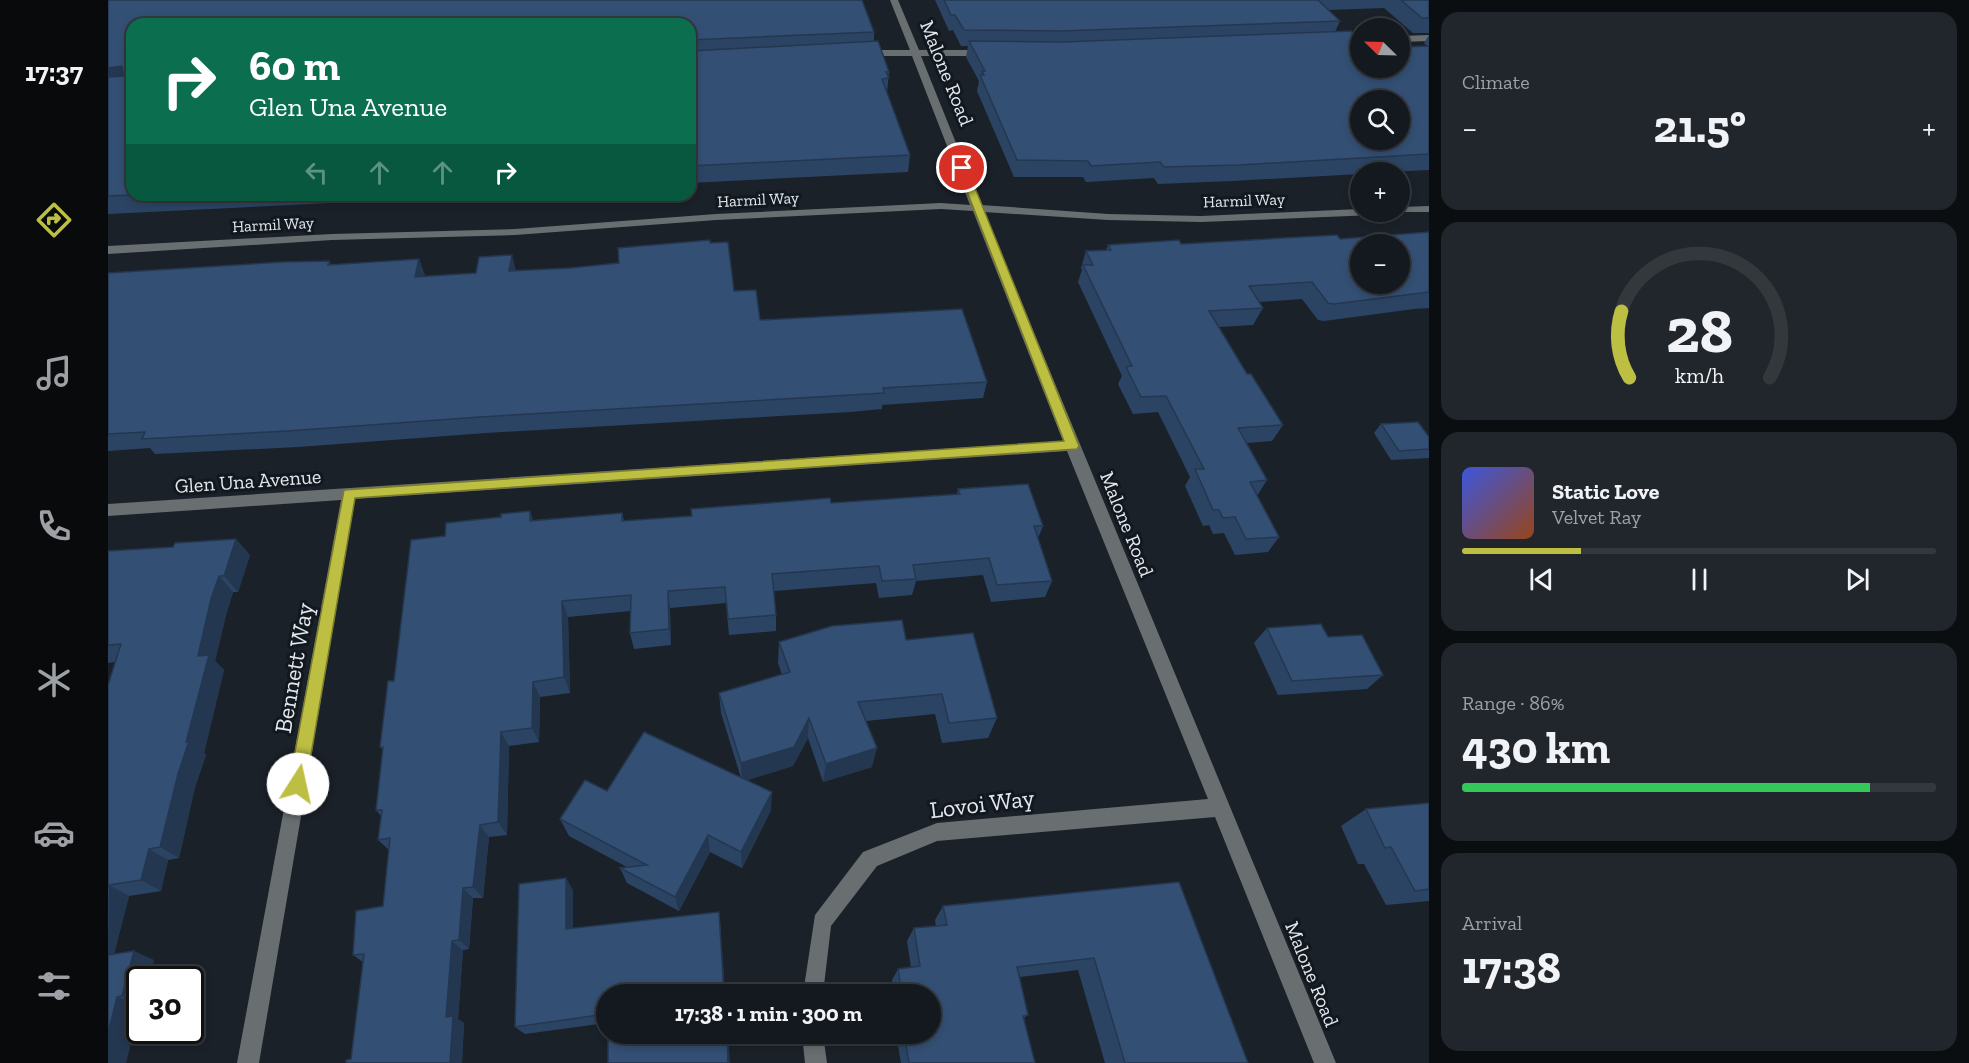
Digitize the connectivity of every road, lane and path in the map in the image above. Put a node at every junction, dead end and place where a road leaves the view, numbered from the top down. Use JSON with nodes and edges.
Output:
{"nodes":[{"id":1,"x":894,"y":0,"type":"edge"},
{"id":2,"x":1429,"y":38,"type":"edge"},
{"id":3,"x":1410,"y":39,"type":"edge"},
{"id":4,"x":915,"y":51,"type":"junction"},
{"id":5,"x":1001,"y":53,"type":"edge"},
{"id":6,"x":851,"y":54,"type":"edge"},
{"id":7,"x":978,"y":207,"type":"junction"},
{"id":8,"x":1429,"y":209,"type":"edge"},
{"id":9,"x":1410,"y":210,"type":"edge"},
{"id":10,"x":1350,"y":213,"type":"edge"},
{"id":11,"x":108,"y":250,"type":"edge"},
{"id":12,"x":1072,"y":446,"type":"junction"},
{"id":13,"x":349,"y":494,"type":"junction"},
{"id":14,"x":108,"y":510,"type":"edge"},
{"id":15,"x":1221,"y":807,"type":"junction"},
{"id":16,"x":814,"y":984,"type":"edge"},
{"id":17,"x":814,"y":1044,"type":"edge"},
{"id":18,"x":248,"y":1063,"type":"edge"},
{"id":19,"x":816,"y":1063,"type":"edge"},
{"id":20,"x":1325,"y":1063,"type":"edge"}],
"edges":[{"from":1,"to":4,"type":"street","name":"Malone Road"},
{"from":2,"to":3,"type":"street"},
{"from":4,"to":5,"type":"street"},
{"from":4,"to":6,"type":"street"},
{"from":4,"to":7,"type":"street","name":"Malone Road"},
{"from":7,"to":10,"type":"street","name":"Harmil Way"},
{"from":7,"to":11,"type":"street","name":"Harmil Way"},
{"from":7,"to":12,"type":"street","name":"Malone Road"},
{"from":8,"to":9,"type":"street"},
{"from":12,"to":13,"type":"street","name":"Glen Una Avenue"},
{"from":12,"to":15,"type":"street","name":"Malone Road"},
{"from":13,"to":14,"type":"street","name":"Glen Una Avenue"},
{"from":13,"to":18,"type":"street","name":"Bennett Way"},
{"from":15,"to":16,"type":"street","name":"Lovoi Way"},
{"from":15,"to":20,"type":"street","name":"Malone Road"},
{"from":17,"to":19,"type":"street"}]}
